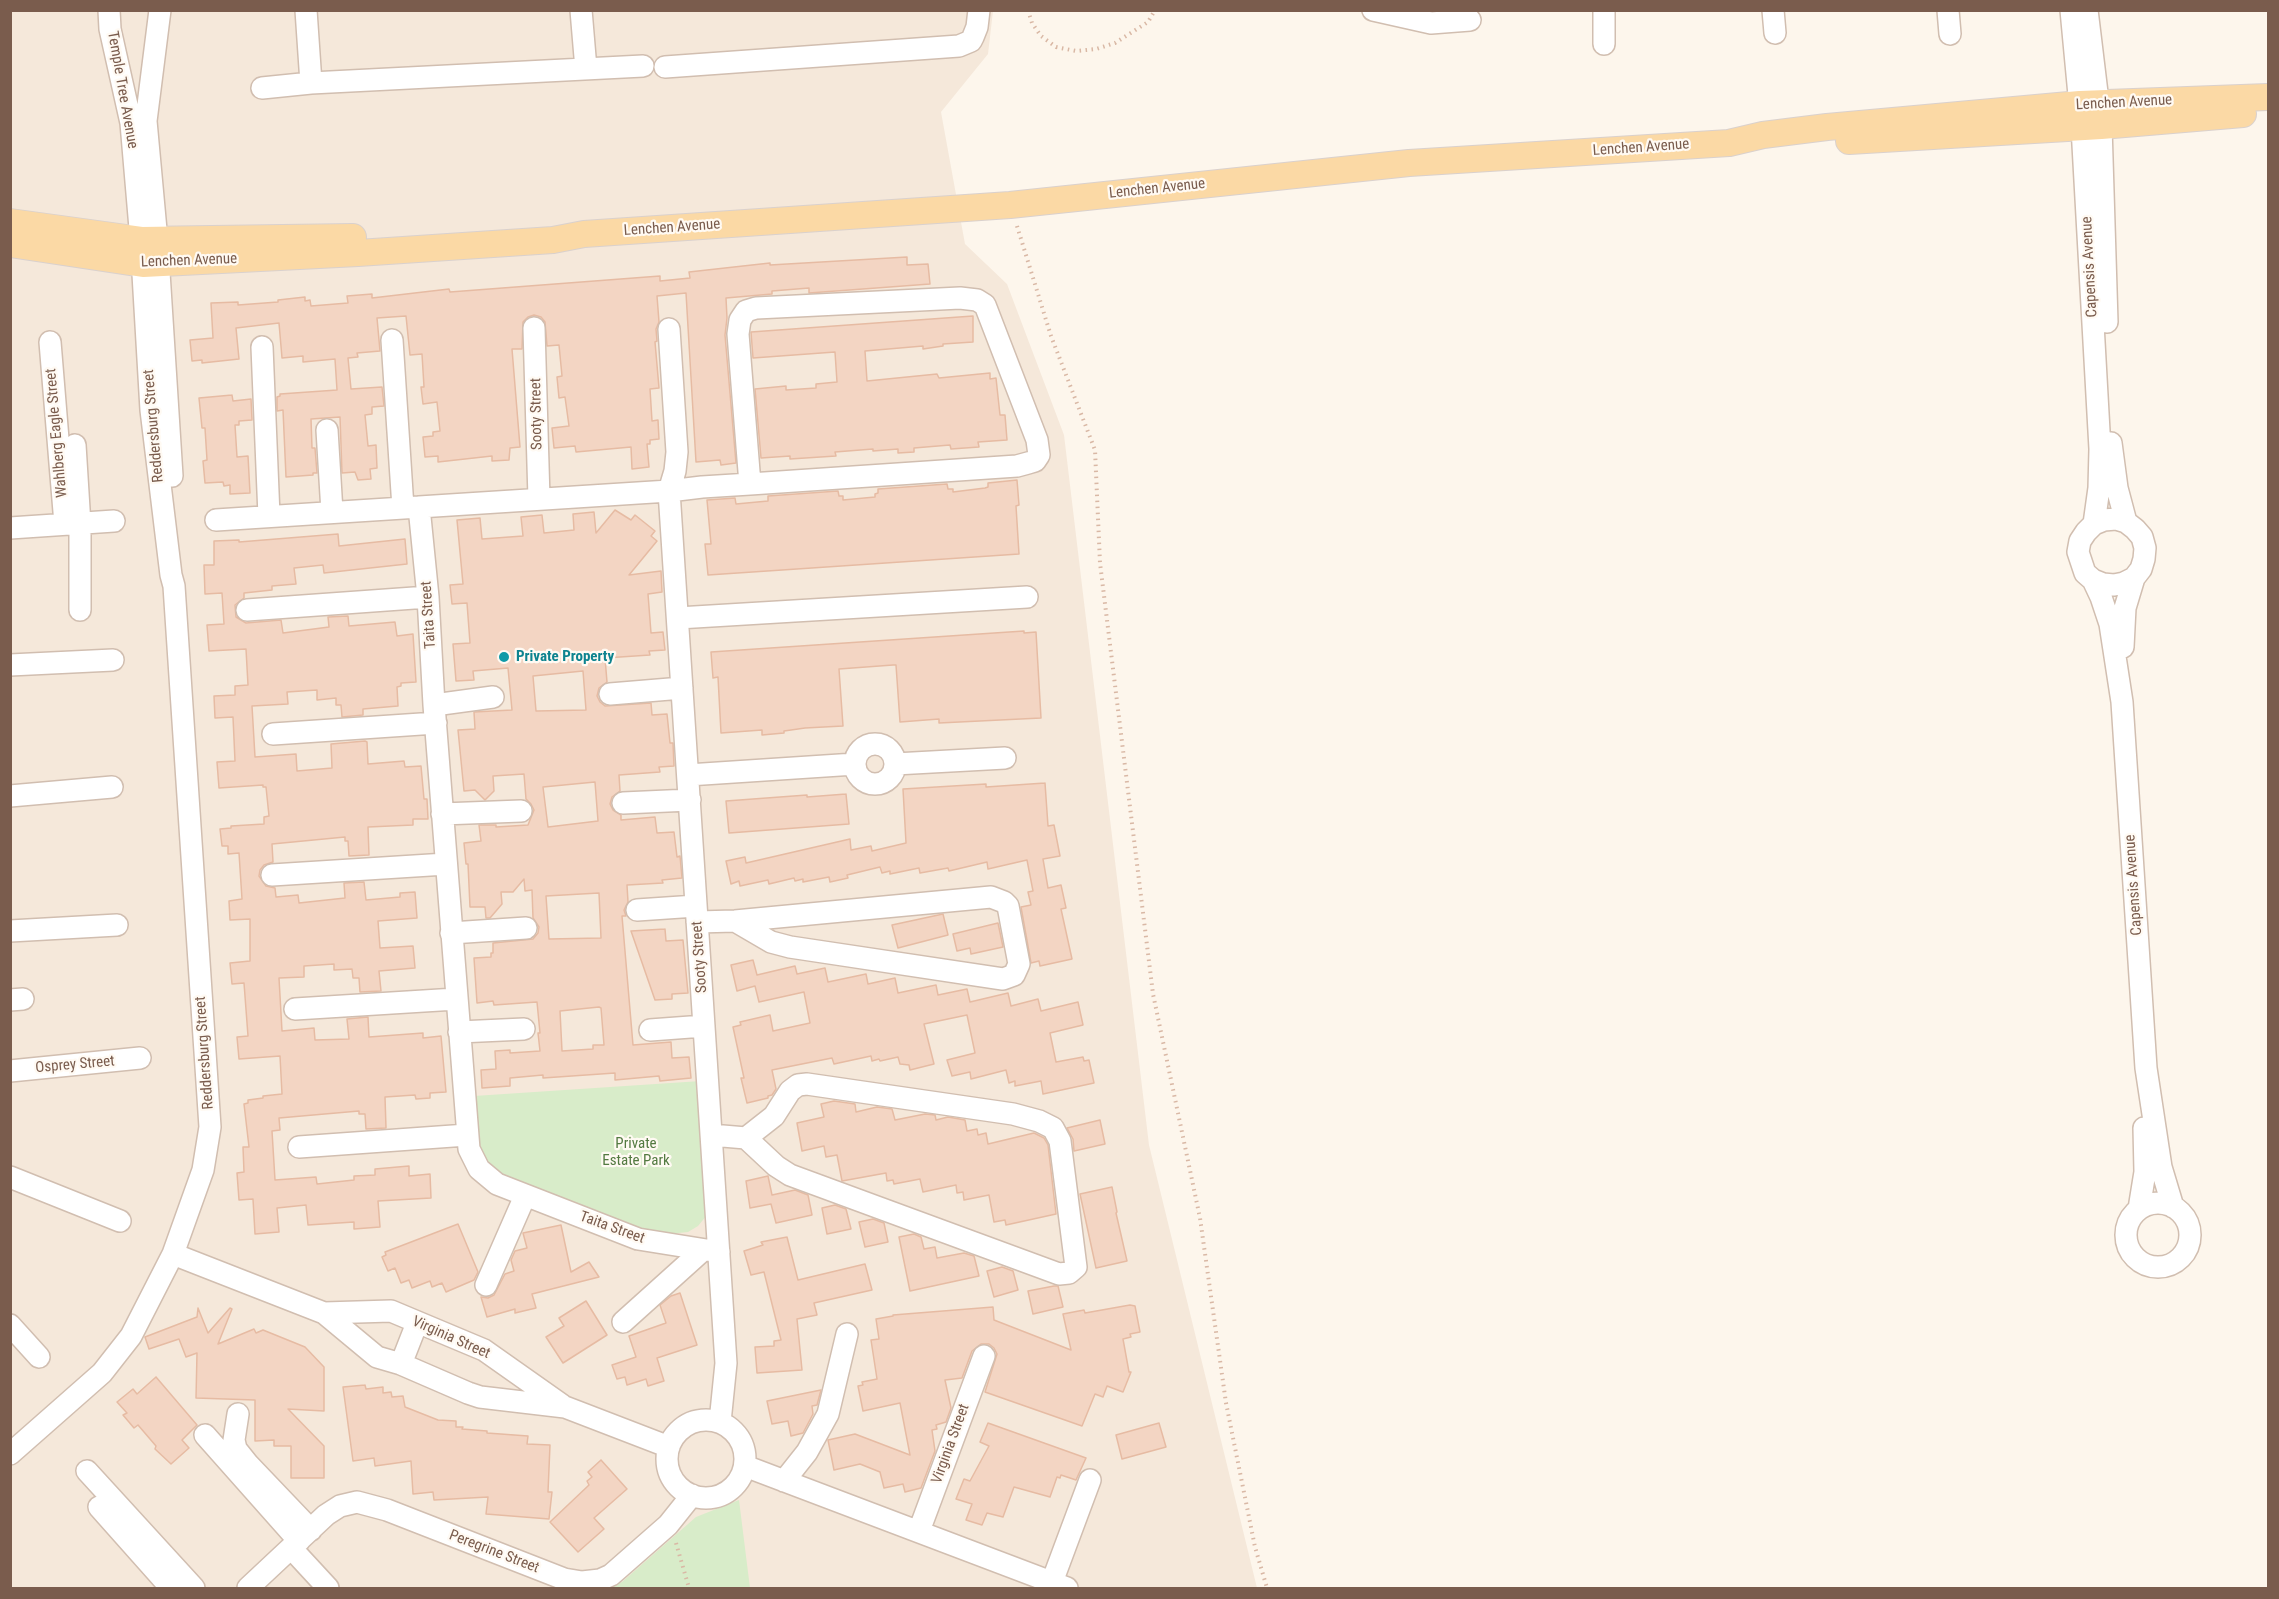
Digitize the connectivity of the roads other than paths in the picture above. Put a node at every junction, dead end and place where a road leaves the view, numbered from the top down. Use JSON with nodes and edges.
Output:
{"nodes":[{"id":1,"x":109,"y":10,"type":"edge"},
{"id":2,"x":160,"y":10,"type":"edge"},
{"id":3,"x":306,"y":10,"type":"edge"},
{"id":4,"x":581,"y":10,"type":"edge"},
{"id":5,"x":979,"y":10,"type":"edge"},
{"id":6,"x":1373,"y":10,"type":"edge"},
{"id":7,"x":1604,"y":10,"type":"edge"},
{"id":8,"x":1773,"y":10,"type":"edge"},
{"id":9,"x":1948,"y":10,"type":"edge"},
{"id":10,"x":2072,"y":10,"type":"edge"},
{"id":11,"x":2087,"y":10,"type":"edge"},
{"id":12,"x":1433,"y":17,"type":"edge"},
{"id":13,"x":1470,"y":20,"type":"dead end"},
{"id":14,"x":1775,"y":33,"type":"dead end"},
{"id":15,"x":1950,"y":34,"type":"dead end"},
{"id":16,"x":1604,"y":44,"type":"dead end"},
{"id":17,"x":643,"y":66,"type":"dead end"},
{"id":18,"x":665,"y":67,"type":"dead end"},
{"id":19,"x":586,"y":69,"type":"junction"},
{"id":20,"x":312,"y":82,"type":"junction"},
{"id":21,"x":262,"y":88,"type":"dead end"},
{"id":22,"x":2268,"y":97,"type":"edge"},
{"id":23,"x":2268,"y":114,"type":"edge"},
{"id":24,"x":2090,"y":115,"type":"junction"},
{"id":25,"x":10,"y":222,"type":"edge"},
{"id":26,"x":10,"y":244,"type":"edge"},
{"id":27,"x":150,"y":252,"type":"junction"},
{"id":28,"x":534,"y":328,"type":"dead end"},
{"id":29,"x":669,"y":329,"type":"dead end"},
{"id":30,"x":392,"y":340,"type":"dead end"},
{"id":31,"x":50,"y":342,"type":"dead end"},
{"id":32,"x":262,"y":347,"type":"dead end"},
{"id":33,"x":327,"y":430,"type":"dead end"},
{"id":34,"x":75,"y":445,"type":"dead end"},
{"id":35,"x":750,"y":484,"type":"junction"},
{"id":36,"x":669,"y":491,"type":"junction"},
{"id":37,"x":539,"y":499,"type":"junction"},
{"id":38,"x":411,"y":507,"type":"junction"},
{"id":39,"x":332,"y":512,"type":"junction"},
{"id":40,"x":269,"y":516,"type":"junction"},
{"id":41,"x":216,"y":520,"type":"dead end"},
{"id":42,"x":114,"y":521,"type":"dead end"},
{"id":43,"x":2126,"y":522,"type":"junction"},
{"id":44,"x":73,"y":524,"type":"junction"},
{"id":45,"x":2094,"y":524,"type":"junction"},
{"id":46,"x":10,"y":528,"type":"edge"},
{"id":47,"x":2134,"y":578,"type":"junction"},
{"id":48,"x":2093,"y":580,"type":"junction"},
{"id":49,"x":428,"y":597,"type":"junction"},
{"id":50,"x":1027,"y":597,"type":"dead end"},
{"id":51,"x":80,"y":610,"type":"dead end"},
{"id":52,"x":247,"y":610,"type":"dead end"},
{"id":53,"x":678,"y":618,"type":"junction"},
{"id":54,"x":113,"y":660,"type":"dead end"},
{"id":55,"x":10,"y":665,"type":"edge"},
{"id":56,"x":682,"y":688,"type":"junction"},
{"id":57,"x":610,"y":694,"type":"dead end"},
{"id":58,"x":493,"y":697,"type":"dead end"},
{"id":59,"x":2122,"y":702,"type":"junction"},
{"id":60,"x":435,"y":714,"type":"junction"},
{"id":61,"x":273,"y":734,"type":"dead end"},
{"id":62,"x":1005,"y":758,"type":"dead end"},
{"id":63,"x":688,"y":775,"type":"junction"},
{"id":64,"x":112,"y":787,"type":"dead end"},
{"id":65,"x":10,"y":796,"type":"edge"},
{"id":66,"x":690,"y":800,"type":"junction"},
{"id":67,"x":623,"y":803,"type":"dead end"},
{"id":68,"x":521,"y":811,"type":"dead end"},
{"id":69,"x":442,"y":814,"type":"junction"},
{"id":70,"x":446,"y":864,"type":"junction"},
{"id":71,"x":272,"y":875,"type":"dead end"},
{"id":72,"x":637,"y":910,"type":"dead end"},
{"id":73,"x":697,"y":914,"type":"junction"},
{"id":74,"x":735,"y":921,"type":"junction"},
{"id":75,"x":117,"y":925,"type":"dead end"},
{"id":76,"x":526,"y":928,"type":"dead end"},
{"id":77,"x":10,"y":931,"type":"edge"},
{"id":78,"x":451,"y":933,"type":"junction"},
{"id":79,"x":456,"y":999,"type":"junction"},
{"id":80,"x":295,"y":1009,"type":"dead end"},
{"id":81,"x":704,"y":1026,"type":"junction"},
{"id":82,"x":525,"y":1029,"type":"dead end"},
{"id":83,"x":650,"y":1030,"type":"dead end"},
{"id":84,"x":459,"y":1032,"type":"junction"},
{"id":85,"x":140,"y":1058,"type":"dead end"},
{"id":86,"x":2146,"y":1068,"type":"junction"},
{"id":87,"x":10,"y":1071,"type":"edge"},
{"id":88,"x":466,"y":1135,"type":"junction"},
{"id":89,"x":711,"y":1135,"type":"junction"},
{"id":90,"x":746,"y":1138,"type":"junction"},
{"id":91,"x":299,"y":1147,"type":"dead end"},
{"id":92,"x":10,"y":1177,"type":"edge"},
{"id":93,"x":525,"y":1196,"type":"junction"},
{"id":94,"x":2173,"y":1207,"type":"junction"},
{"id":95,"x":2139,"y":1209,"type":"junction"},
{"id":96,"x":120,"y":1221,"type":"dead end"},
{"id":97,"x":711,"y":1251,"type":"junction"},
{"id":98,"x":173,"y":1254,"type":"junction"},
{"id":99,"x":486,"y":1285,"type":"dead end"},
{"id":100,"x":324,"y":1313,"type":"junction"},
{"id":101,"x":623,"y":1322,"type":"dead end"},
{"id":102,"x":417,"y":1323,"type":"junction"},
{"id":103,"x":10,"y":1324,"type":"edge"},
{"id":104,"x":847,"y":1334,"type":"dead end"},
{"id":105,"x":984,"y":1356,"type":"dead end"},
{"id":106,"x":39,"y":1357,"type":"dead end"},
{"id":107,"x":401,"y":1364,"type":"junction"},
{"id":108,"x":565,"y":1407,"type":"junction"},
{"id":109,"x":976,"y":1412,"type":"dead end"},
{"id":110,"x":238,"y":1414,"type":"dead end"},
{"id":111,"x":720,"y":1422,"type":"junction"},
{"id":112,"x":205,"y":1435,"type":"dead end"},
{"id":113,"x":669,"y":1447,"type":"junction"},
{"id":114,"x":10,"y":1454,"type":"edge"},
{"id":115,"x":745,"y":1466,"type":"junction"},
{"id":116,"x":87,"y":1471,"type":"dead end"},
{"id":117,"x":1090,"y":1480,"type":"dead end"},
{"id":118,"x":784,"y":1481,"type":"junction"},
{"id":119,"x":692,"y":1495,"type":"junction"},
{"id":120,"x":99,"y":1507,"type":"dead end"},
{"id":121,"x":925,"y":1534,"type":"junction"},
{"id":122,"x":301,"y":1540,"type":"junction"},
{"id":123,"x":1060,"y":1585,"type":"edge"},
{"id":124,"x":171,"y":1588,"type":"edge"},
{"id":125,"x":194,"y":1588,"type":"edge"},
{"id":126,"x":248,"y":1588,"type":"edge"},
{"id":127,"x":328,"y":1588,"type":"edge"}],
"edges":[{"from":1,"to":27,"type":"street","name":"Temple Tree Avenue"},
{"from":2,"to":27,"type":"street","name":"Temple Tree Avenue"},
{"from":3,"to":20,"type":"street"},
{"from":4,"to":19,"type":"street"},
{"from":5,"to":18,"type":"street"},
{"from":6,"to":12,"type":"street"},
{"from":7,"to":16,"type":"street"},
{"from":8,"to":14,"type":"street"},
{"from":9,"to":15,"type":"street"},
{"from":10,"to":24,"type":"street","name":"Capensis Avenue"},
{"from":11,"to":24,"type":"street","name":"Capensis Avenue"},
{"from":12,"to":13,"type":"street"},
{"from":17,"to":19,"type":"street"},
{"from":19,"to":20,"type":"street"},
{"from":20,"to":21,"type":"street"},
{"from":22,"to":24,"type":"main road","name":"Lenchen Avenue"},
{"from":23,"to":24,"type":"main road","name":"Lenchen Avenue"},
{"from":24,"to":27,"type":"main road","name":"Lenchen Avenue"},
{"from":24,"to":43,"type":"street","name":"Capensis Avenue"},
{"from":24,"to":45,"type":"street","name":"Capensis Avenue"},
{"from":25,"to":27,"type":"main road","name":"Lenchen Avenue"},
{"from":26,"to":27,"type":"main road","name":"Lenchen Avenue"},
{"from":27,"to":98,"type":"street","name":"Reddersburg Street"},
{"from":28,"to":37,"type":"street","name":"Sooty Street"},
{"from":29,"to":36,"type":"street","name":"Sooty Street"},
{"from":30,"to":38,"type":"street"},
{"from":31,"to":44,"type":"street","name":"Wahlberg Eagle Street"},
{"from":32,"to":40,"type":"street"},
{"from":33,"to":39,"type":"street"},
{"from":34,"to":44,"type":"street","name":"Wahlberg Eagle Street"},
{"from":35,"to":35,"type":"street"},
{"from":35,"to":36,"type":"street"},
{"from":36,"to":37,"type":"street"},
{"from":36,"to":53,"type":"street","name":"Sooty Street"},
{"from":37,"to":38,"type":"street"},
{"from":38,"to":39,"type":"street"},
{"from":38,"to":49,"type":"street","name":"Taita Street"},
{"from":39,"to":40,"type":"street"},
{"from":40,"to":41,"type":"street"},
{"from":42,"to":44,"type":"street"},
{"from":43,"to":45,"type":"street"},
{"from":43,"to":47,"type":"street"},
{"from":44,"to":46,"type":"street"},
{"from":44,"to":51,"type":"street","name":"Wahlberg Eagle Street"},
{"from":45,"to":48,"type":"street"},
{"from":47,"to":48,"type":"street"},
{"from":47,"to":59,"type":"street","name":"Capensis Avenue"},
{"from":48,"to":59,"type":"street","name":"Capensis Avenue"},
{"from":49,"to":52,"type":"street"},
{"from":49,"to":60,"type":"street","name":"Taita Street"},
{"from":50,"to":53,"type":"street"},
{"from":53,"to":56,"type":"street","name":"Sooty Street"},
{"from":54,"to":55,"type":"street"},
{"from":56,"to":57,"type":"street"},
{"from":56,"to":63,"type":"street","name":"Sooty Street"},
{"from":58,"to":60,"type":"street"},
{"from":59,"to":86,"type":"street","name":"Capensis Avenue"},
{"from":60,"to":61,"type":"street"},
{"from":60,"to":69,"type":"street","name":"Taita Street"},
{"from":62,"to":63,"type":"street"},
{"from":63,"to":66,"type":"street","name":"Sooty Street"},
{"from":64,"to":65,"type":"street"},
{"from":66,"to":67,"type":"street"},
{"from":66,"to":73,"type":"street","name":"Sooty Street"},
{"from":68,"to":69,"type":"street"},
{"from":69,"to":70,"type":"street","name":"Taita Street"},
{"from":70,"to":71,"type":"street"},
{"from":70,"to":78,"type":"street","name":"Taita Street"},
{"from":72,"to":73,"type":"street"},
{"from":73,"to":74,"type":"street"},
{"from":73,"to":81,"type":"street","name":"Sooty Street"},
{"from":74,"to":74,"type":"street"},
{"from":75,"to":77,"type":"street"},
{"from":76,"to":78,"type":"street"},
{"from":78,"to":79,"type":"street","name":"Taita Street"},
{"from":79,"to":80,"type":"street"},
{"from":79,"to":84,"type":"street","name":"Taita Street"},
{"from":81,"to":83,"type":"street"},
{"from":81,"to":89,"type":"street","name":"Sooty Street"},
{"from":82,"to":84,"type":"street"},
{"from":84,"to":88,"type":"street","name":"Taita Street"},
{"from":85,"to":87,"type":"street","name":"Osprey Street"},
{"from":86,"to":94,"type":"street","name":"Capensis Avenue"},
{"from":86,"to":95,"type":"street","name":"Capensis Avenue"},
{"from":88,"to":91,"type":"street"},
{"from":88,"to":93,"type":"street","name":"Taita Street"},
{"from":89,"to":90,"type":"street"},
{"from":89,"to":97,"type":"street","name":"Sooty Street"},
{"from":90,"to":90,"type":"street"},
{"from":92,"to":96,"type":"street"},
{"from":93,"to":97,"type":"street","name":"Taita Street"},
{"from":93,"to":99,"type":"street"},
{"from":94,"to":95,"type":"street"},
{"from":94,"to":95,"type":"street"},
{"from":97,"to":101,"type":"street"},
{"from":97,"to":111,"type":"street","name":"Sooty Street"},
{"from":98,"to":100,"type":"street","name":"Virginia Street"},
{"from":98,"to":114,"type":"street","name":"Reddersburg Street"},
{"from":100,"to":102,"type":"street","name":"Virginia Street"},
{"from":100,"to":107,"type":"street","name":"Virginia Street"},
{"from":102,"to":107,"type":"street"},
{"from":102,"to":108,"type":"street","name":"Virginia Street"},
{"from":103,"to":106,"type":"street"},
{"from":104,"to":118,"type":"street"},
{"from":105,"to":121,"type":"street","name":"Virginia Street"},
{"from":107,"to":108,"type":"street","name":"Virginia Street"},
{"from":108,"to":113,"type":"street","name":"Virginia Street"},
{"from":109,"to":121,"type":"street","name":"Virginia Street"},
{"from":110,"to":122,"type":"street"},
{"from":111,"to":113,"type":"street"},
{"from":111,"to":115,"type":"street"},
{"from":112,"to":122,"type":"street"},
{"from":113,"to":119,"type":"street"},
{"from":115,"to":118,"type":"street"},
{"from":115,"to":119,"type":"street"},
{"from":116,"to":125,"type":"street"},
{"from":117,"to":123,"type":"street"},
{"from":118,"to":121,"type":"street"},
{"from":119,"to":122,"type":"street","name":"Peregrine Street"},
{"from":120,"to":124,"type":"street"},
{"from":121,"to":123,"type":"street"},
{"from":122,"to":126,"type":"street","name":"Peregrine Street"},
{"from":122,"to":127,"type":"street"}]}
